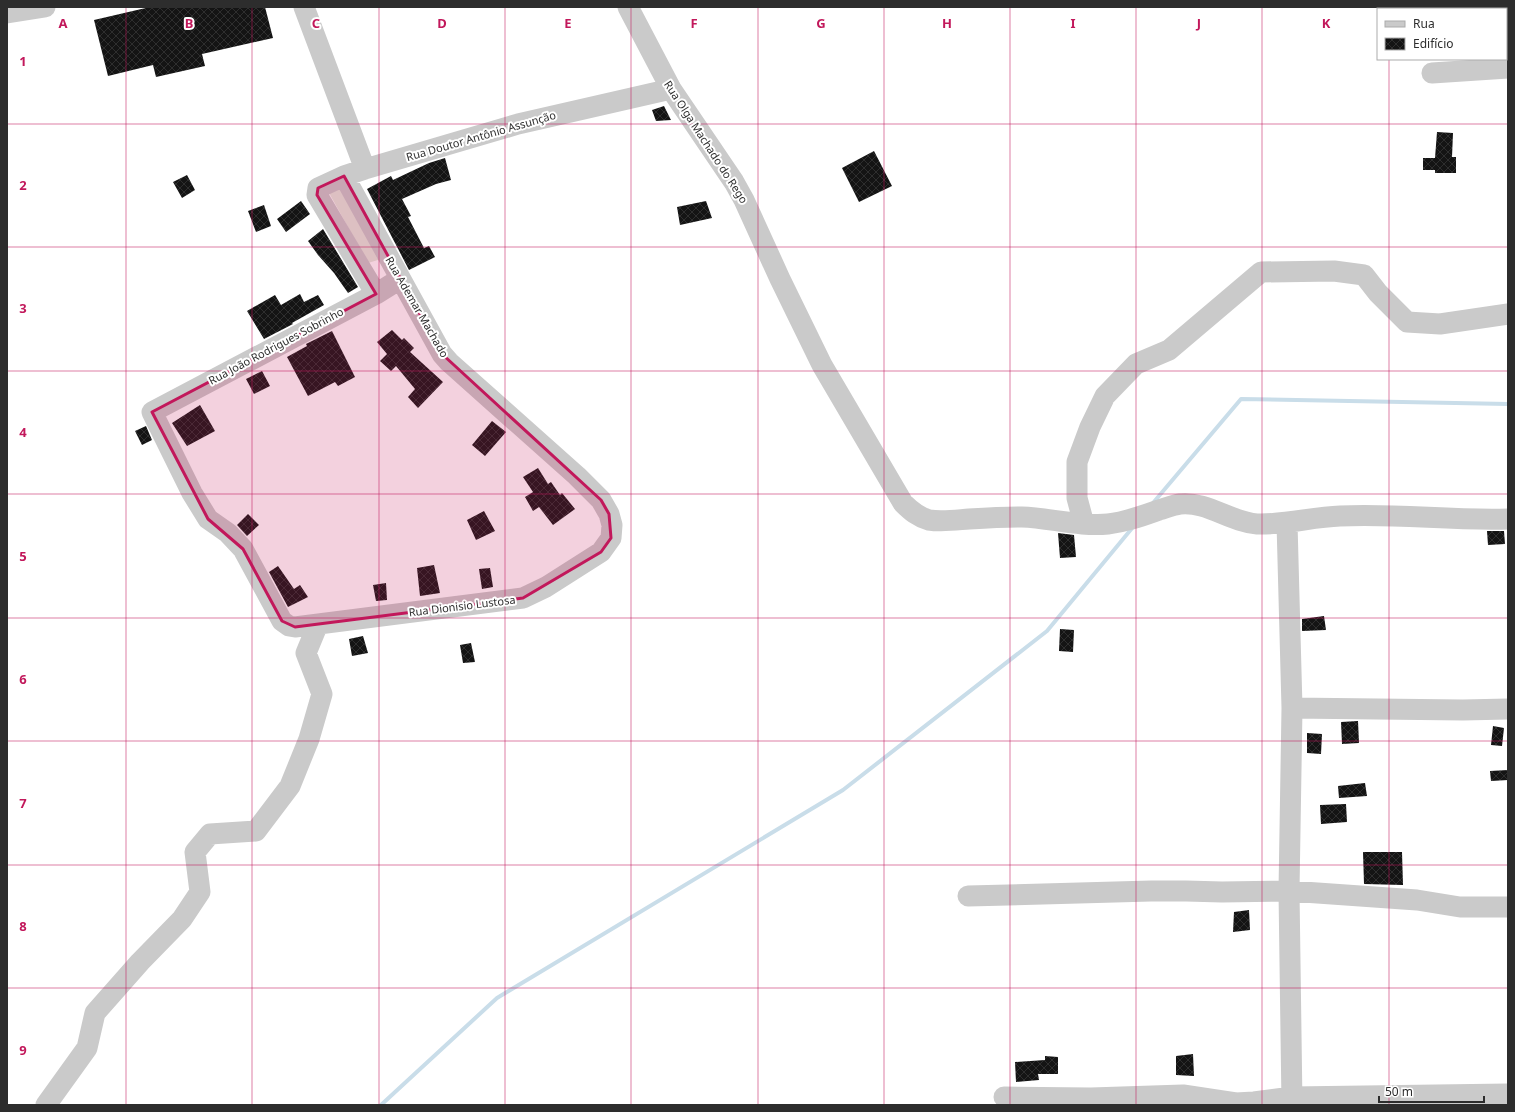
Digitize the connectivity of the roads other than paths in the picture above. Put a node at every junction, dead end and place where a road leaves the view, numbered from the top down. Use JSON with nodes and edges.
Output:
{"nodes":[{"id":1,"x":45,"y":7,"type":"edge"},
{"id":2,"x":304,"y":7,"type":"edge"},
{"id":3,"x":628,"y":7,"type":"edge"},
{"id":4,"x":7,"y":13,"type":"edge"},
{"id":5,"x":1508,"y":68,"type":"edge"},
{"id":6,"x":1432,"y":73,"type":"dead end"},
{"id":7,"x":671,"y":89,"type":"junction"},
{"id":8,"x":365,"y":169,"type":"junction"},
{"id":9,"x":344,"y":176,"type":"junction"},
{"id":10,"x":400,"y":279,"type":"junction"},
{"id":11,"x":376,"y":294,"type":"junction"},
{"id":12,"x":1508,"y":314,"type":"edge"},
{"id":13,"x":1198,"y":325,"type":"dead end"},
{"id":14,"x":601,"y":500,"type":"joint"},
{"id":15,"x":1508,"y":519,"type":"edge"},
{"id":16,"x":1074,"y":522,"type":"junction"},
{"id":17,"x":1287,"y":523,"type":"junction"},
{"id":18,"x":281,"y":619,"type":"joint"},
{"id":19,"x":318,"y":624,"type":"junction"},
{"id":20,"x":1292,"y":708,"type":"junction"},
{"id":21,"x":1508,"y":709,"type":"edge"},
{"id":22,"x":1289,"y":891,"type":"junction"},
{"id":23,"x":968,"y":896,"type":"dead end"},
{"id":24,"x":1508,"y":907,"type":"edge"},
{"id":25,"x":1508,"y":1094,"type":"edge"},
{"id":26,"x":1004,"y":1097,"type":"dead end"},
{"id":27,"x":1292,"y":1101,"type":"edge"},
{"id":28,"x":1091,"y":1102,"type":"edge"},
{"id":29,"x":46,"y":1105,"type":"edge"}],
"edges":[{"from":1,"to":4,"type":"street"},
{"from":2,"to":8,"type":"street"},
{"from":3,"to":7,"type":"street","name":"Rua Olga Machado do Rego"},
{"from":5,"to":6,"type":"street"},
{"from":7,"to":8,"type":"street","name":"Rua Doutor Antônio Assunção"},
{"from":7,"to":16,"type":"street","name":"Rua Olga Machado do Rego"},
{"from":8,"to":9,"type":"street","name":"Rua Doutor Antônio Assunção"},
{"from":9,"to":10,"type":"street","name":"Rua Ademar Machado"},
{"from":9,"to":11,"type":"street","name":"Rua Doutor Antônio Assunção"},
{"from":10,"to":11,"type":"street","name":"Rua João Rodrigues Sobrinho"},
{"from":10,"to":14,"type":"street","name":"Rua Ademar Machado"},
{"from":11,"to":18,"type":"street","name":"Rua João Rodrigues Sobrinho"},
{"from":12,"to":16,"type":"street"},
{"from":13,"to":16,"type":"street"},
{"from":14,"to":19,"type":"street","name":"Rua Dionisio Lustosa"},
{"from":15,"to":17,"type":"street","name":"Rua Olga Machado do Rego"},
{"from":16,"to":17,"type":"street","name":"Rua Olga Machado do Rego"},
{"from":17,"to":20,"type":"street"},
{"from":18,"to":19,"type":"street","name":"Rua Dionisio Lustosa"},
{"from":19,"to":29,"type":"street"},
{"from":20,"to":21,"type":"street"},
{"from":20,"to":22,"type":"street"},
{"from":22,"to":23,"type":"street"},
{"from":22,"to":24,"type":"street"},
{"from":22,"to":27,"type":"street"},
{"from":25,"to":27,"type":"street"},
{"from":26,"to":28,"type":"street"},
{"from":27,"to":28,"type":"street"}]}
